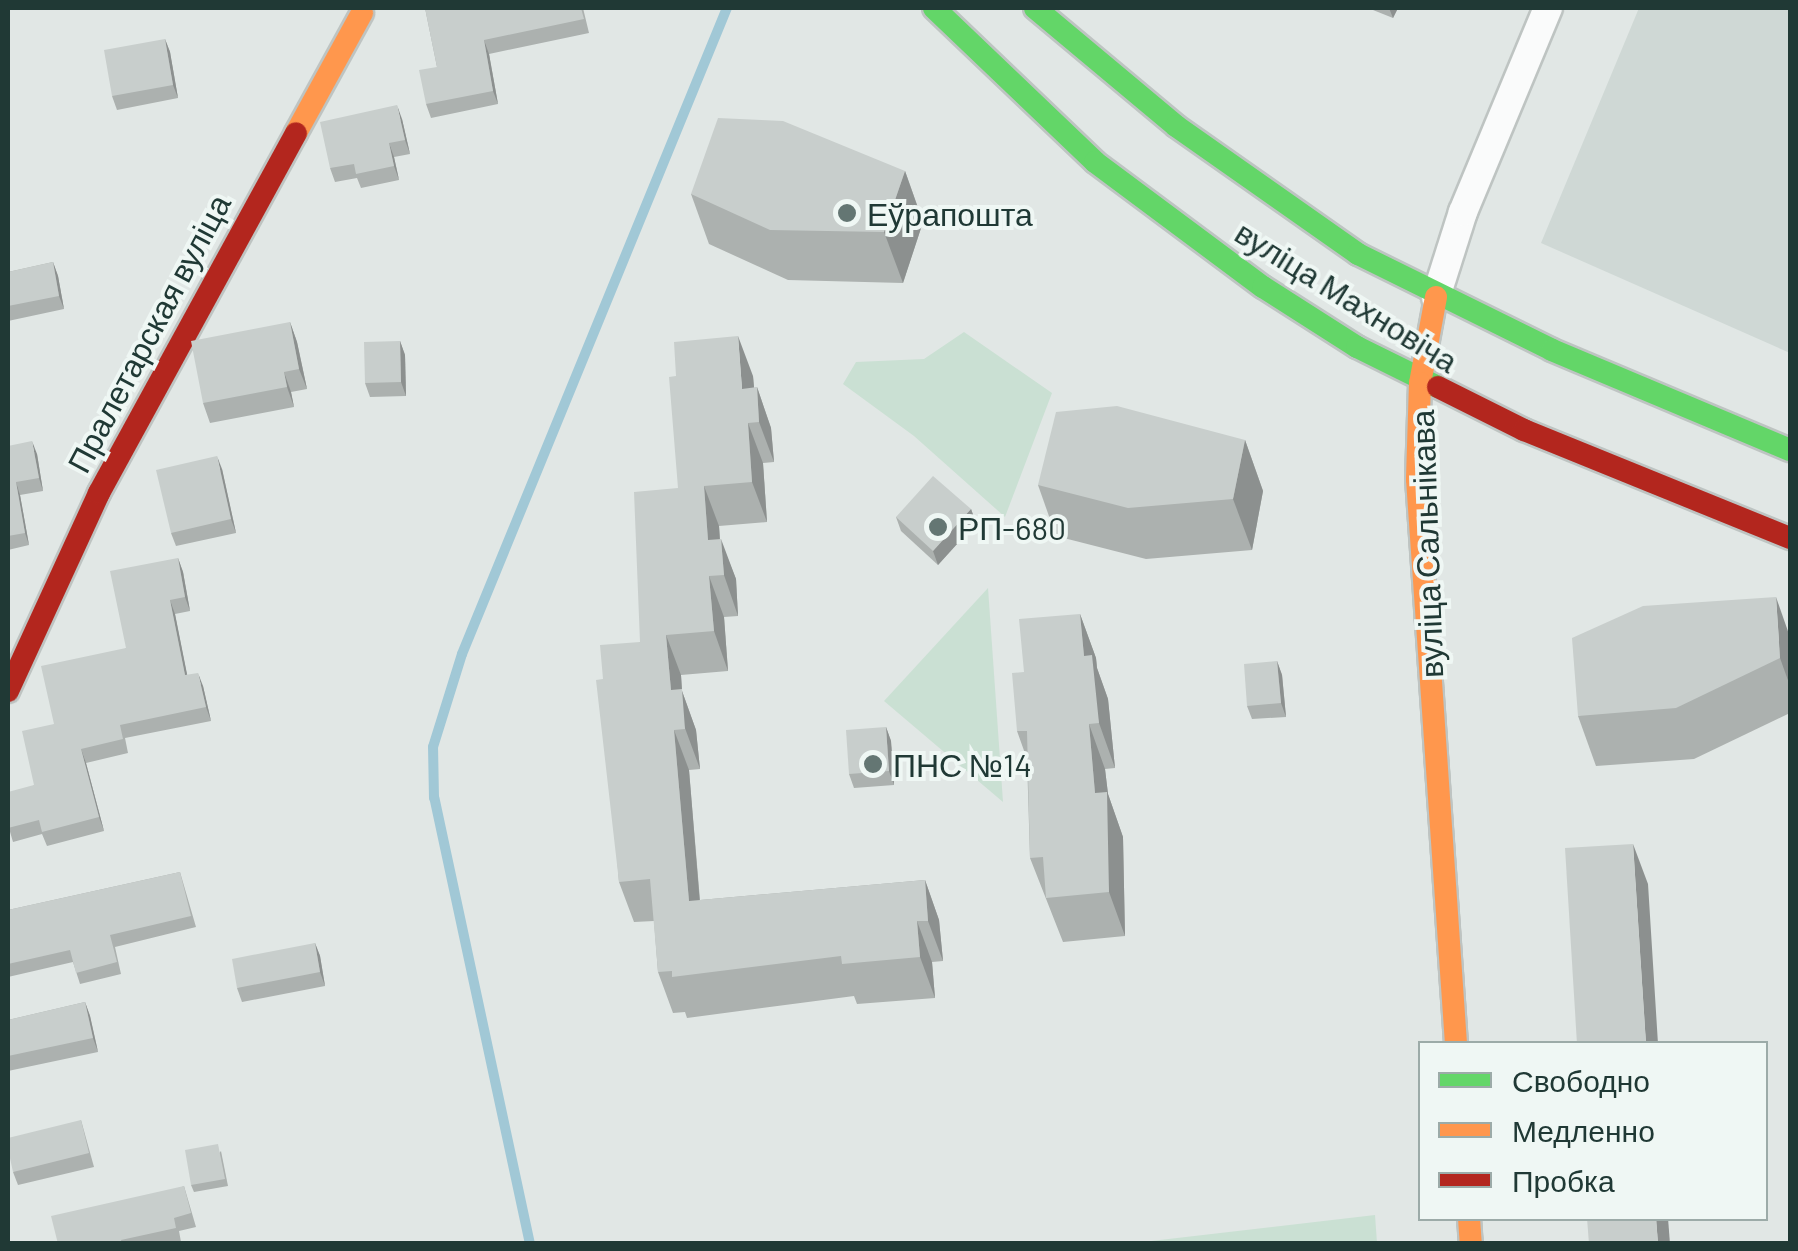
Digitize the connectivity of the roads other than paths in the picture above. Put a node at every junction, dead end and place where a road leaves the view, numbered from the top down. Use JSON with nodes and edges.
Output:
{"nodes":[{"id":1,"x":934,"y":8,"type":"edge"},
{"id":2,"x":1036,"y":8,"type":"edge"},
{"id":3,"x":1548,"y":8,"type":"edge"},
{"id":4,"x":362,"y":14,"type":"dead end"},
{"id":5,"x":1436,"y":296,"type":"junction"},
{"id":6,"x":1420,"y":383,"type":"junction"},
{"id":7,"x":1790,"y":450,"type":"edge"},
{"id":8,"x":1790,"y":538,"type":"edge"},
{"id":9,"x":8,"y":692,"type":"edge"},
{"id":10,"x":1456,"y":1041,"type":"edge"}],
"edges":[{"from":1,"to":6,"type":"main road","name":"вуліца Махновіча"},
{"from":2,"to":5,"type":"main road","name":"вуліца Махновіча"},
{"from":3,"to":5,"type":"street","name":"вуліца Сальнікава"},
{"from":4,"to":9,"type":"main road","name":"Пралетарская вуліца"},
{"from":5,"to":6,"type":"main road","name":"вуліца Сальнікава"},
{"from":5,"to":7,"type":"main road","name":"вуліца Махновіча"},
{"from":6,"to":8,"type":"main road","name":"вуліца Махновіча"},
{"from":6,"to":10,"type":"main road","name":"вуліца Сальнікава"}]}
